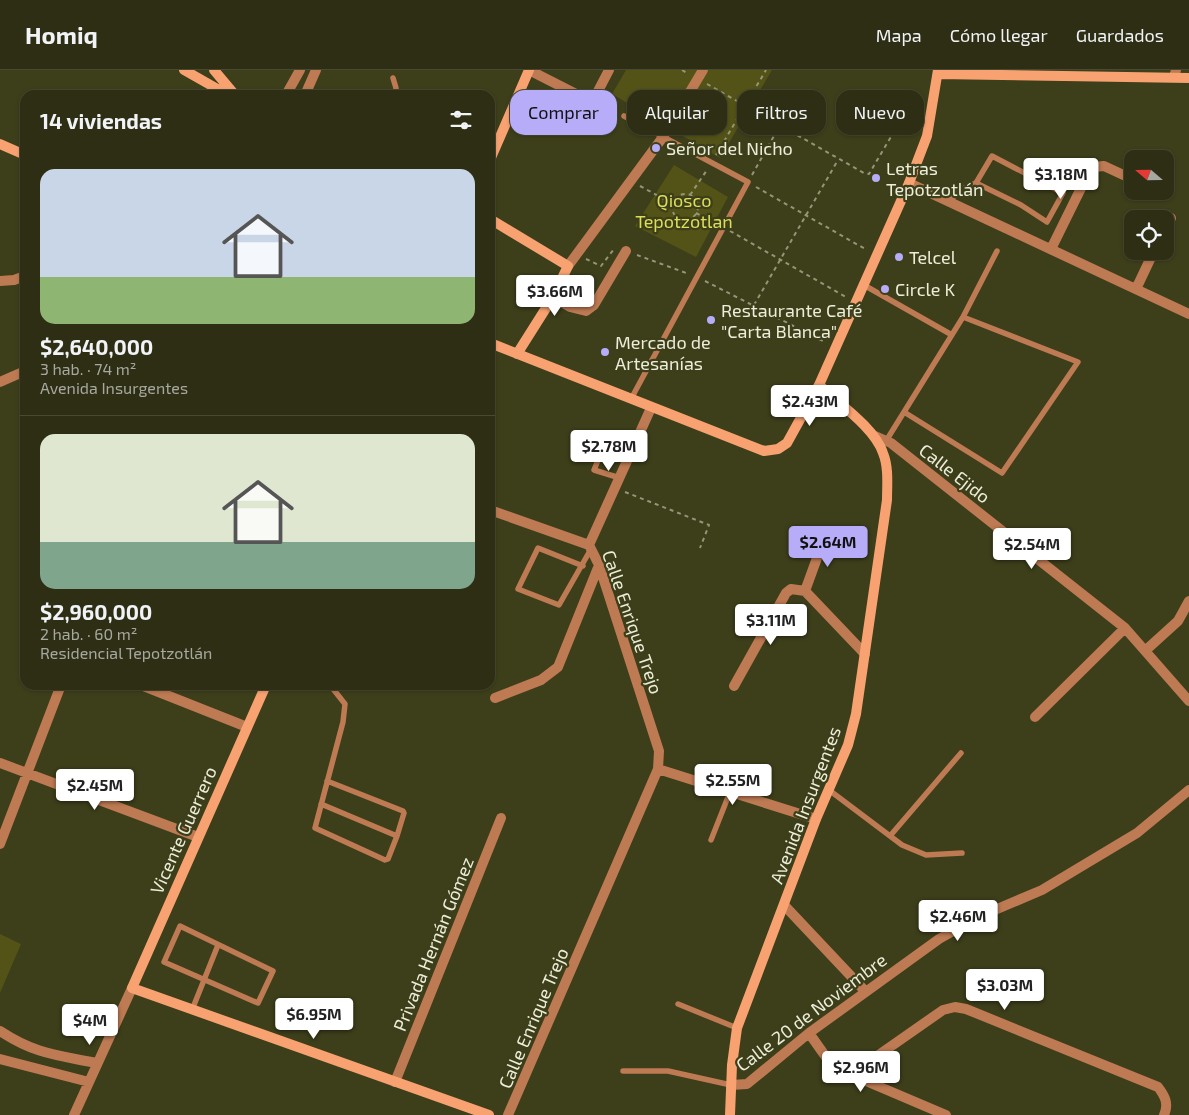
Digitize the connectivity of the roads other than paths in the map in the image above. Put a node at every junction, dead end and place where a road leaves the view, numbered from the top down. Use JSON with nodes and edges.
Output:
{"nodes":[{"id":1,"x":184,"y":70,"type":"edge"},
{"id":2,"x":214,"y":70,"type":"edge"},
{"id":3,"x":300,"y":70,"type":"edge"},
{"id":4,"x":316,"y":70,"type":"edge"},
{"id":5,"x":529,"y":70,"type":"edge"},
{"id":6,"x":609,"y":70,"type":"edge"},
{"id":7,"x":938,"y":72,"type":"edge"},
{"id":8,"x":1175,"y":74,"type":"edge"},
{"id":9,"x":701,"y":75,"type":"edge"},
{"id":10,"x":392,"y":78,"type":"dead end"},
{"id":11,"x":1189,"y":78,"type":"edge"},
{"id":12,"x":219,"y":90,"type":"edge"},
{"id":13,"x":230,"y":90,"type":"edge"},
{"id":14,"x":289,"y":90,"type":"edge"},
{"id":15,"x":307,"y":90,"type":"edge"},
{"id":16,"x":396,"y":90,"type":"edge"},
{"id":17,"x":624,"y":116,"type":"road end"},
{"id":18,"x":663,"y":137,"type":"junction"},
{"id":19,"x":0,"y":144,"type":"edge"},
{"id":20,"x":495,"y":148,"type":"edge"},
{"id":21,"x":20,"y":154,"type":"edge"},
{"id":22,"x":1124,"y":175,"type":"edge"},
{"id":23,"x":909,"y":183,"type":"junction"},
{"id":24,"x":976,"y":183,"type":"junction"},
{"id":25,"x":949,"y":201,"type":"junction"},
{"id":26,"x":495,"y":222,"type":"edge"},
{"id":27,"x":1051,"y":249,"type":"junction"},
{"id":28,"x":626,"y":251,"type":"road end"},
{"id":29,"x":997,"y":251,"type":"dead end"},
{"id":30,"x":1150,"y":260,"type":"edge"},
{"id":31,"x":568,"y":266,"type":"junction"},
{"id":32,"x":20,"y":278,"type":"edge"},
{"id":33,"x":0,"y":281,"type":"edge"},
{"id":34,"x":862,"y":284,"type":"junction"},
{"id":35,"x":1136,"y":289,"type":"junction"},
{"id":36,"x":553,"y":297,"type":"junction"},
{"id":37,"x":1189,"y":314,"type":"edge"},
{"id":38,"x":963,"y":317,"type":"junction"},
{"id":39,"x":952,"y":334,"type":"junction"},
{"id":40,"x":495,"y":346,"type":"edge"},
{"id":41,"x":517,"y":354,"type":"junction"},
{"id":42,"x":20,"y":373,"type":"edge"},
{"id":43,"x":0,"y":382,"type":"edge"},
{"id":44,"x":819,"y":385,"type":"junction"},
{"id":45,"x":631,"y":399,"type":"junction"},
{"id":46,"x":651,"y":408,"type":"junction"},
{"id":47,"x":904,"y":412,"type":"junction"},
{"id":48,"x":874,"y":436,"type":"junction"},
{"id":49,"x":607,"y":438,"type":"dead end"},
{"id":50,"x":886,"y":441,"type":"junction"},
{"id":51,"x":620,"y":478,"type":"junction"},
{"id":52,"x":495,"y":512,"type":"edge"},
{"id":53,"x":825,"y":536,"type":"dead end"},
{"id":54,"x":590,"y":547,"type":"junction"},
{"id":55,"x":599,"y":565,"type":"junction"},
{"id":56,"x":583,"y":566,"type":"junction"},
{"id":57,"x":805,"y":591,"type":"junction"},
{"id":58,"x":1189,"y":601,"type":"edge"},
{"id":59,"x":1125,"y":628,"type":"junction"},
{"id":60,"x":1146,"y":650,"type":"junction"},
{"id":61,"x":865,"y":654,"type":"junction"},
{"id":62,"x":734,"y":686,"type":"dead end"},
{"id":63,"x":59,"y":690,"type":"edge"},
{"id":64,"x":154,"y":690,"type":"edge"},
{"id":65,"x":264,"y":690,"type":"edge"},
{"id":66,"x":334,"y":690,"type":"edge"},
{"id":67,"x":495,"y":698,"type":"dead end"},
{"id":68,"x":1189,"y":701,"type":"edge"},
{"id":69,"x":1035,"y":717,"type":"dead end"},
{"id":70,"x":247,"y":727,"type":"junction"},
{"id":71,"x":961,"y":753,"type":"dead end"},
{"id":72,"x":0,"y":763,"type":"edge"},
{"id":73,"x":658,"y":769,"type":"junction"},
{"id":74,"x":28,"y":773,"type":"junction"},
{"id":75,"x":327,"y":782,"type":"junction"},
{"id":76,"x":829,"y":790,"type":"junction"},
{"id":77,"x":1189,"y":790,"type":"edge"},
{"id":78,"x":730,"y":792,"type":"junction"},
{"id":79,"x":321,"y":804,"type":"junction"},
{"id":80,"x":501,"y":818,"type":"dead end"},
{"id":81,"x":816,"y":819,"type":"junction"},
{"id":82,"x":397,"y":836,"type":"junction"},
{"id":83,"x":890,"y":836,"type":"junction"},
{"id":84,"x":198,"y":837,"type":"junction"},
{"id":85,"x":711,"y":840,"type":"dead end"},
{"id":86,"x":0,"y":844,"type":"edge"},
{"id":87,"x":962,"y":853,"type":"dead end"},
{"id":88,"x":784,"y":904,"type":"junction"},
{"id":89,"x":218,"y":945,"type":"junction"},
{"id":90,"x":204,"y":980,"type":"junction"},
{"id":91,"x":132,"y":988,"type":"junction"},
{"id":92,"x":865,"y":991,"type":"junction"},
{"id":93,"x":678,"y":1004,"type":"dead end"},
{"id":94,"x":192,"y":1010,"type":"junction"},
{"id":95,"x":737,"y":1028,"type":"junction"},
{"id":96,"x":0,"y":1031,"type":"edge"},
{"id":97,"x":809,"y":1032,"type":"junction"},
{"id":98,"x":0,"y":1059,"type":"edge"},
{"id":99,"x":96,"y":1063,"type":"junction"},
{"id":100,"x":623,"y":1071,"type":"dead end"},
{"id":101,"x":850,"y":1075,"type":"junction"},
{"id":102,"x":89,"y":1082,"type":"junction"},
{"id":103,"x":395,"y":1082,"type":"junction"},
{"id":104,"x":731,"y":1085,"type":"junction"},
{"id":105,"x":74,"y":1115,"type":"edge"},
{"id":106,"x":489,"y":1115,"type":"edge"},
{"id":107,"x":508,"y":1115,"type":"edge"},
{"id":108,"x":730,"y":1115,"type":"edge"},
{"id":109,"x":946,"y":1115,"type":"edge"},
{"id":110,"x":1164,"y":1115,"type":"edge"}],
"edges":[{"from":1,"to":12,"type":"street"},
{"from":2,"to":13,"type":"street"},
{"from":3,"to":14,"type":"street"},
{"from":4,"to":15,"type":"street"},
{"from":5,"to":6,"type":"street"},
{"from":5,"to":20,"type":"street"},
{"from":7,"to":8,"type":"street"},
{"from":7,"to":23,"type":"street"},
{"from":8,"to":11,"type":"street"},
{"from":9,"to":18,"type":"street"},
{"from":10,"to":16,"type":"lane"},
{"from":17,"to":18,"type":"lane"},
{"from":18,"to":31,"type":"street"},
{"from":18,"to":45,"type":"lane"},
{"from":19,"to":21,"type":"street"},
{"from":22,"to":27,"type":"street"},
{"from":23,"to":25,"type":"street"},
{"from":23,"to":34,"type":"street"},
{"from":24,"to":24,"type":"lane"},
{"from":24,"to":25,"type":"lane"},
{"from":25,"to":27,"type":"street"},
{"from":26,"to":31,"type":"street"},
{"from":27,"to":35,"type":"street"},
{"from":28,"to":36,"type":"street"},
{"from":29,"to":38,"type":"lane"},
{"from":30,"to":35,"type":"street"},
{"from":31,"to":36,"type":"street"},
{"from":32,"to":33,"type":"street"},
{"from":34,"to":39,"type":"lane"},
{"from":34,"to":44,"type":"street"},
{"from":35,"to":37,"type":"street"},
{"from":36,"to":41,"type":"street"},
{"from":38,"to":39,"type":"lane"},
{"from":38,"to":47,"type":"lane"},
{"from":39,"to":47,"type":"lane"},
{"from":40,"to":41,"type":"street"},
{"from":41,"to":45,"type":"street"},
{"from":42,"to":43,"type":"street"},
{"from":44,"to":46,"type":"street"},
{"from":44,"to":48,"type":"street","name":"Avenida Insurgentes"},
{"from":45,"to":46,"type":"street"},
{"from":46,"to":51,"type":"street","name":"Calle Enrique Trejo"},
{"from":47,"to":50,"type":"lane"},
{"from":48,"to":50,"type":"street","name":"Calle Ejido"},
{"from":48,"to":61,"type":"street","name":"Avenida Insurgentes"},
{"from":49,"to":51,"type":"lane"},
{"from":50,"to":59,"type":"street","name":"Calle Ejido"},
{"from":51,"to":54,"type":"street","name":"Calle Enrique Trejo"},
{"from":52,"to":54,"type":"street"},
{"from":53,"to":57,"type":"street"},
{"from":54,"to":55,"type":"street","name":"Calle Enrique Trejo"},
{"from":54,"to":56,"type":"lane"},
{"from":55,"to":67,"type":"street"},
{"from":55,"to":73,"type":"street","name":"Calle Enrique Trejo"},
{"from":56,"to":56,"type":"lane"},
{"from":57,"to":61,"type":"street"},
{"from":57,"to":62,"type":"street"},
{"from":58,"to":60,"type":"street"},
{"from":59,"to":60,"type":"street","name":"Calle Ejido"},
{"from":59,"to":69,"type":"street"},
{"from":60,"to":68,"type":"street","name":"Calle Ejido"},
{"from":61,"to":76,"type":"street","name":"Avenida Insurgentes"},
{"from":63,"to":74,"type":"street"},
{"from":64,"to":70,"type":"street"},
{"from":65,"to":70,"type":"street","name":"Vicente Guerrero"},
{"from":66,"to":75,"type":"lane"},
{"from":70,"to":84,"type":"street","name":"Vicente Guerrero"},
{"from":71,"to":83,"type":"lane"},
{"from":72,"to":74,"type":"street"},
{"from":73,"to":78,"type":"street"},
{"from":73,"to":107,"type":"street","name":"Calle Enrique Trejo"},
{"from":74,"to":84,"type":"street"},
{"from":74,"to":86,"type":"street"},
{"from":75,"to":79,"type":"lane"},
{"from":75,"to":82,"type":"lane"},
{"from":76,"to":81,"type":"street","name":"Avenida Insurgentes"},
{"from":76,"to":83,"type":"lane"},
{"from":77,"to":92,"type":"street","name":"Calle 20 de Noviembre"},
{"from":78,"to":81,"type":"street"},
{"from":78,"to":85,"type":"lane"},
{"from":79,"to":82,"type":"lane"},
{"from":79,"to":82,"type":"lane"},
{"from":80,"to":103,"type":"street","name":"Privada Hernán Gómez"},
{"from":81,"to":88,"type":"street","name":"Avenida Insurgentes"},
{"from":83,"to":87,"type":"lane"},
{"from":84,"to":91,"type":"street","name":"Vicente Guerrero"},
{"from":88,"to":92,"type":"street"},
{"from":88,"to":95,"type":"street","name":"Avenida Insurgentes"},
{"from":89,"to":90,"type":"lane"},
{"from":89,"to":90,"type":"lane"},
{"from":89,"to":90,"type":"lane"},
{"from":90,"to":94,"type":"lane"},
{"from":91,"to":94,"type":"street"},
{"from":91,"to":99,"type":"street"},
{"from":92,"to":97,"type":"street","name":"Calle 20 de Noviembre"},
{"from":93,"to":95,"type":"lane"},
{"from":94,"to":103,"type":"street"},
{"from":95,"to":104,"type":"street","name":"Avenida Insurgentes"},
{"from":96,"to":99,"type":"street"},
{"from":97,"to":101,"type":"street"},
{"from":97,"to":104,"type":"street","name":"Calle 20 de Noviembre"},
{"from":98,"to":102,"type":"street"},
{"from":99,"to":102,"type":"street"},
{"from":100,"to":104,"type":"lane"},
{"from":101,"to":109,"type":"street"},
{"from":101,"to":110,"type":"street"},
{"from":102,"to":105,"type":"street"},
{"from":103,"to":106,"type":"street"},
{"from":104,"to":108,"type":"street","name":"Avenida Insurgentes"}]}
